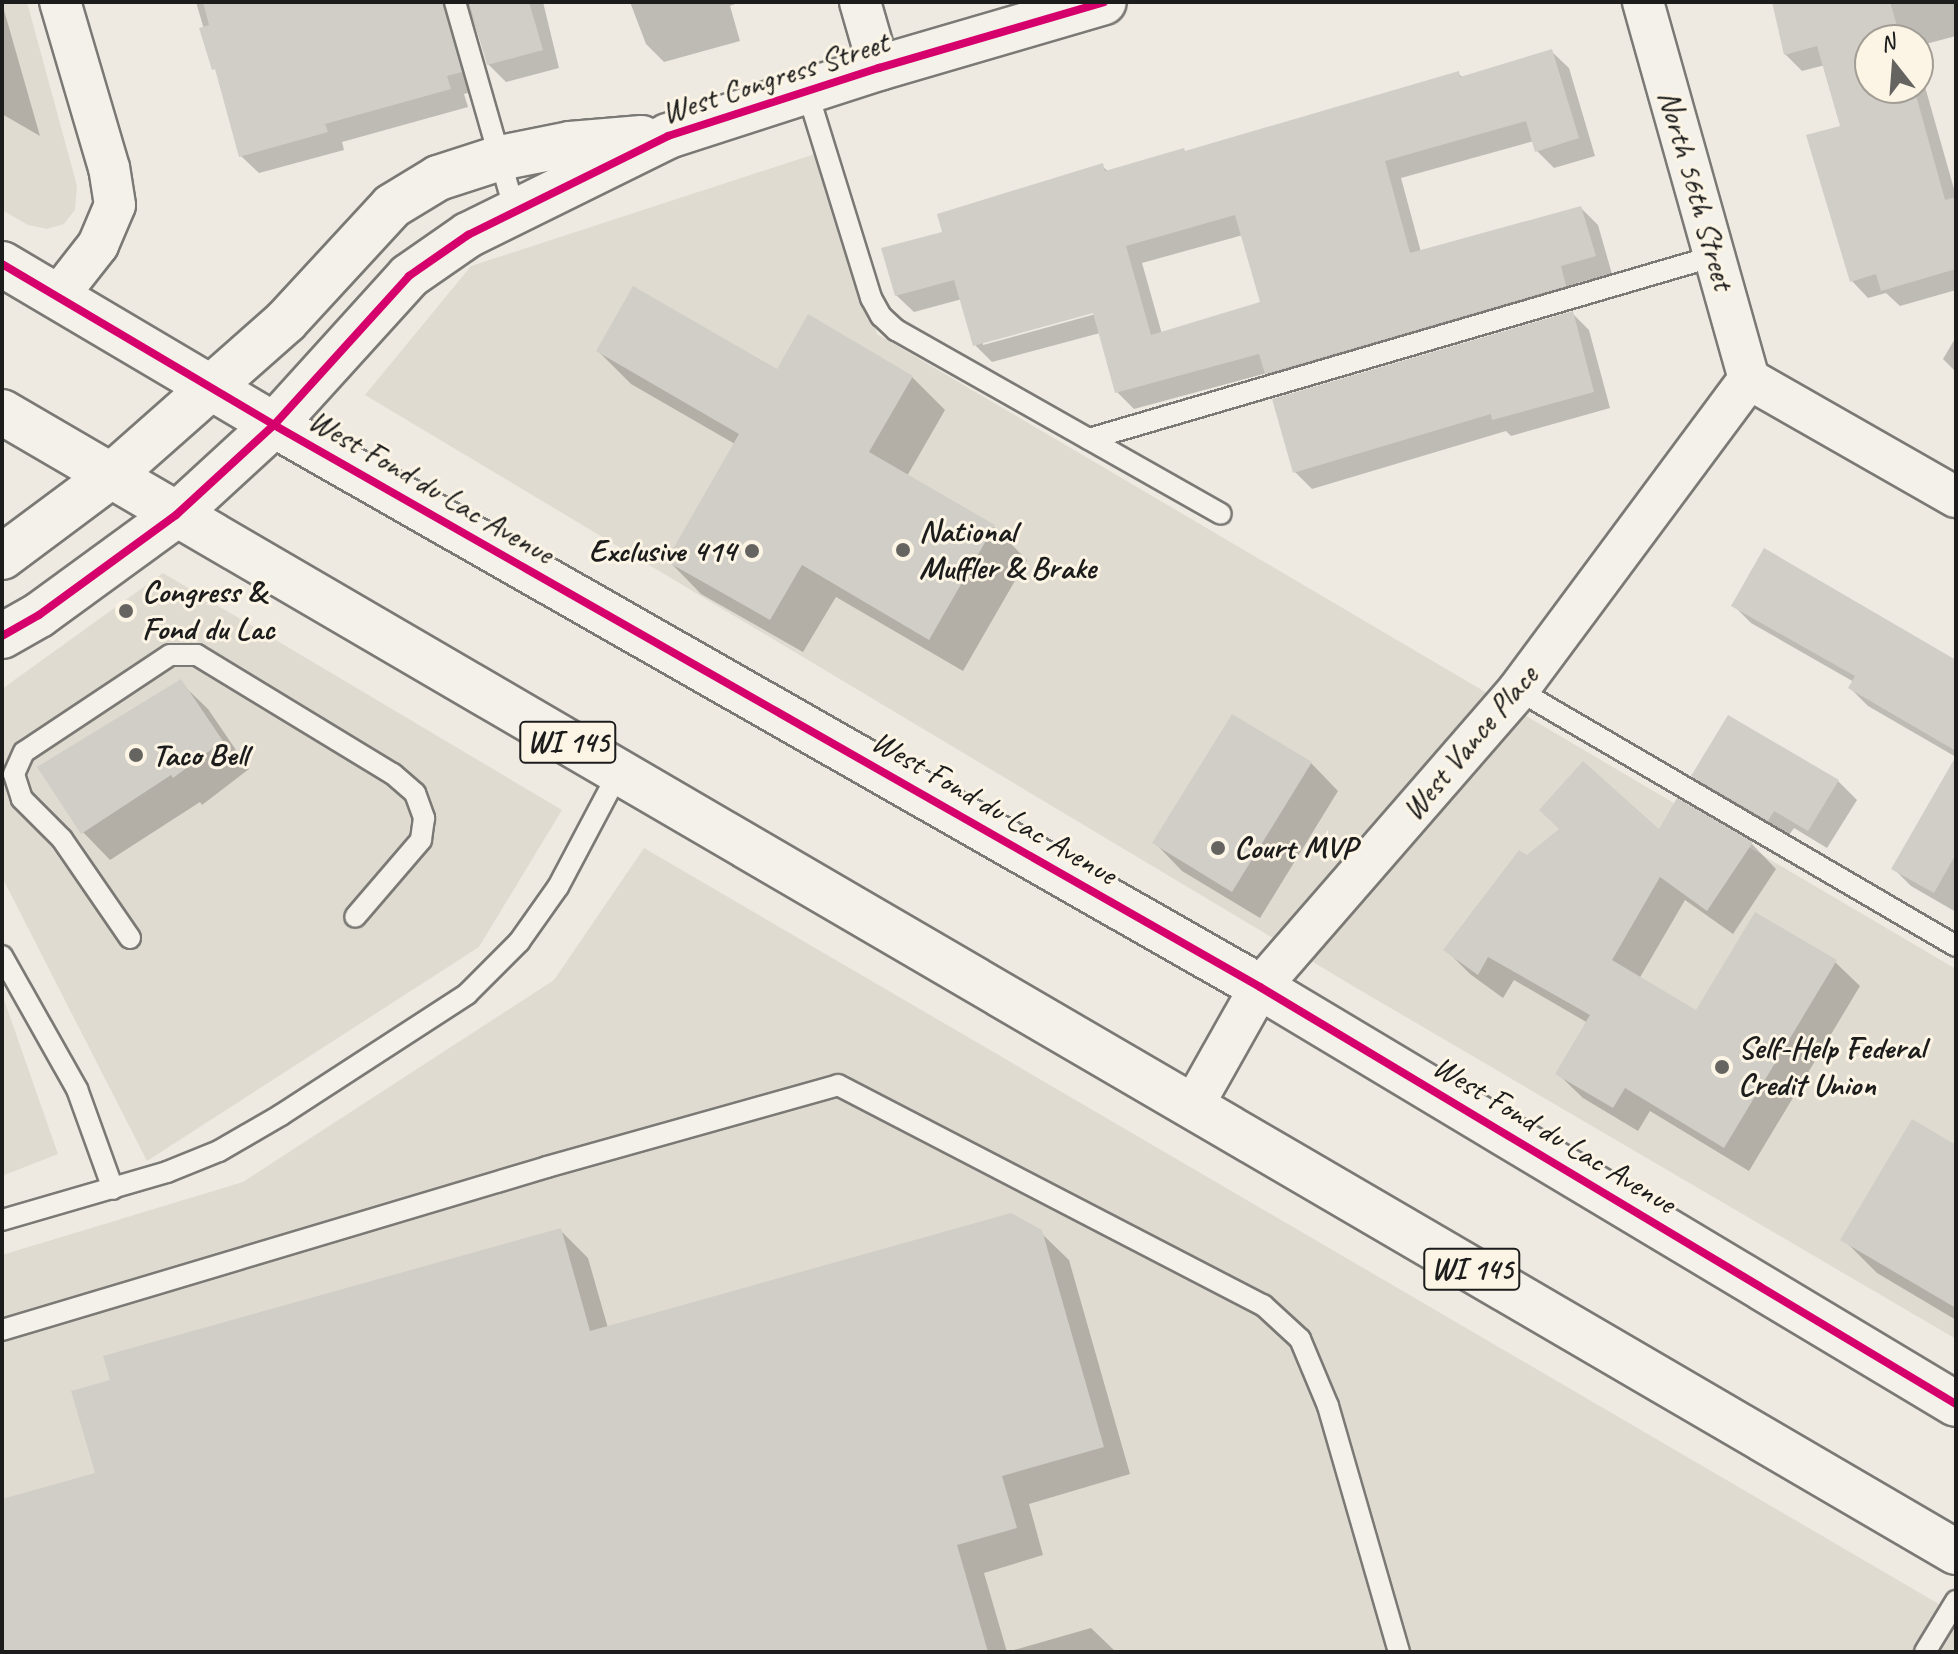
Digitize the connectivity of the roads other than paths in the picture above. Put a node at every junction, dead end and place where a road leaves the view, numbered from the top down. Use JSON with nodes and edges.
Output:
{"nodes":[{"id":1,"x":60,"y":2,"type":"edge"},
{"id":2,"x":455,"y":2,"type":"edge"},
{"id":3,"x":860,"y":2,"type":"edge"},
{"id":4,"x":1104,"y":2,"type":"edge"},
{"id":5,"x":1643,"y":2,"type":"edge"},
{"id":6,"x":879,"y":68,"type":"junction"},
{"id":7,"x":807,"y":91,"type":"junction"},
{"id":8,"x":668,"y":136,"type":"junction"},
{"id":9,"x":500,"y":158,"type":"junction"},
{"id":10,"x":515,"y":211,"type":"junction"},
{"id":11,"x":1715,"y":256,"type":"junction"},
{"id":12,"x":2,"y":264,"type":"edge"},
{"id":13,"x":58,"y":296,"type":"junction"},
{"id":14,"x":1749,"y":379,"type":"junction"},
{"id":15,"x":209,"y":386,"type":"junction"},
{"id":16,"x":2,"y":412,"type":"edge"},
{"id":17,"x":274,"y":425,"type":"junction"},
{"id":18,"x":1089,"y":439,"type":"junction"},
{"id":19,"x":112,"y":475,"type":"junction"},
{"id":20,"x":1956,"y":497,"type":"edge"},
{"id":21,"x":1221,"y":514,"type":"dead end"},
{"id":22,"x":176,"y":515,"type":"junction"},
{"id":23,"x":2,"y":557,"type":"edge"},
{"id":24,"x":2,"y":636,"type":"edge"},
{"id":25,"x":1518,"y":690,"type":"junction"},
{"id":26,"x":619,"y":772,"type":"junction"},
{"id":27,"x":355,"y":917,"type":"dead end"},
{"id":28,"x":130,"y":938,"type":"dead end"},
{"id":29,"x":1956,"y":946,"type":"edge"},
{"id":30,"x":2,"y":956,"type":"edge"},
{"id":31,"x":1260,"y":987,"type":"junction"},
{"id":32,"x":1193,"y":1106,"type":"junction"},
{"id":33,"x":113,"y":1189,"type":"junction"},
{"id":34,"x":2,"y":1220,"type":"edge"},
{"id":35,"x":2,"y":1330,"type":"edge"},
{"id":36,"x":1956,"y":1404,"type":"edge"},
{"id":37,"x":1956,"y":1552,"type":"edge"},
{"id":38,"x":1956,"y":1601,"type":"edge"},
{"id":39,"x":1399,"y":1652,"type":"edge"},
{"id":40,"x":1925,"y":1652,"type":"edge"}],
"edges":[{"from":1,"to":13,"type":"street"},
{"from":2,"to":9,"type":"lane"},
{"from":3,"to":6,"type":"street"},
{"from":4,"to":6,"type":"main road","name":"West Congress Street"},
{"from":5,"to":11,"type":"street","name":"North 56th Street"},
{"from":6,"to":7,"type":"main road","name":"West Congress Street"},
{"from":7,"to":8,"type":"main road","name":"West Congress Street"},
{"from":7,"to":18,"type":"lane"},
{"from":8,"to":9,"type":"main road","name":"West Congress Street"},
{"from":8,"to":10,"type":"main road","name":"West Congress Street"},
{"from":9,"to":10,"type":"lane"},
{"from":9,"to":15,"type":"main road","name":"West Congress Street"},
{"from":10,"to":17,"type":"main road","name":"West Congress Street"},
{"from":11,"to":14,"type":"street","name":"North 56th Street"},
{"from":11,"to":18,"type":"lane"},
{"from":12,"to":13,"type":"main road","name":"West Fond du Lac Avenue"},
{"from":13,"to":15,"type":"main road","name":"West Fond du Lac Avenue"},
{"from":14,"to":20,"type":"street"},
{"from":14,"to":25,"type":"street","name":"West Vance Place"},
{"from":15,"to":17,"type":"main road","name":"West Fond du Lac Avenue"},
{"from":15,"to":19,"type":"main road","name":"West Congress Street"},
{"from":16,"to":19,"type":"main road","number":"WI 145"},
{"from":17,"to":22,"type":"main road","name":"West Congress Street"},
{"from":17,"to":31,"type":"main road","name":"West Fond du Lac Avenue"},
{"from":18,"to":21,"type":"lane"},
{"from":19,"to":22,"type":"main road","number":"WI 145"},
{"from":19,"to":23,"type":"main road","name":"West Congress Street"},
{"from":22,"to":24,"type":"main road","name":"West Congress Street"},
{"from":22,"to":26,"type":"main road","number":"WI 145"},
{"from":25,"to":29,"type":"lane"},
{"from":25,"to":31,"type":"street","name":"West Vance Place"},
{"from":26,"to":32,"type":"main road","number":"WI 145"},
{"from":26,"to":33,"type":"lane"},
{"from":27,"to":28,"type":"lane"},
{"from":30,"to":33,"type":"lane"},
{"from":31,"to":32,"type":"street","name":"West Vance Place"},
{"from":31,"to":36,"type":"main road","name":"West Fond du Lac Avenue"},
{"from":32,"to":37,"type":"main road","number":"WI 145"},
{"from":33,"to":34,"type":"lane"},
{"from":35,"to":39,"type":"lane"},
{"from":38,"to":40,"type":"lane"}]}
